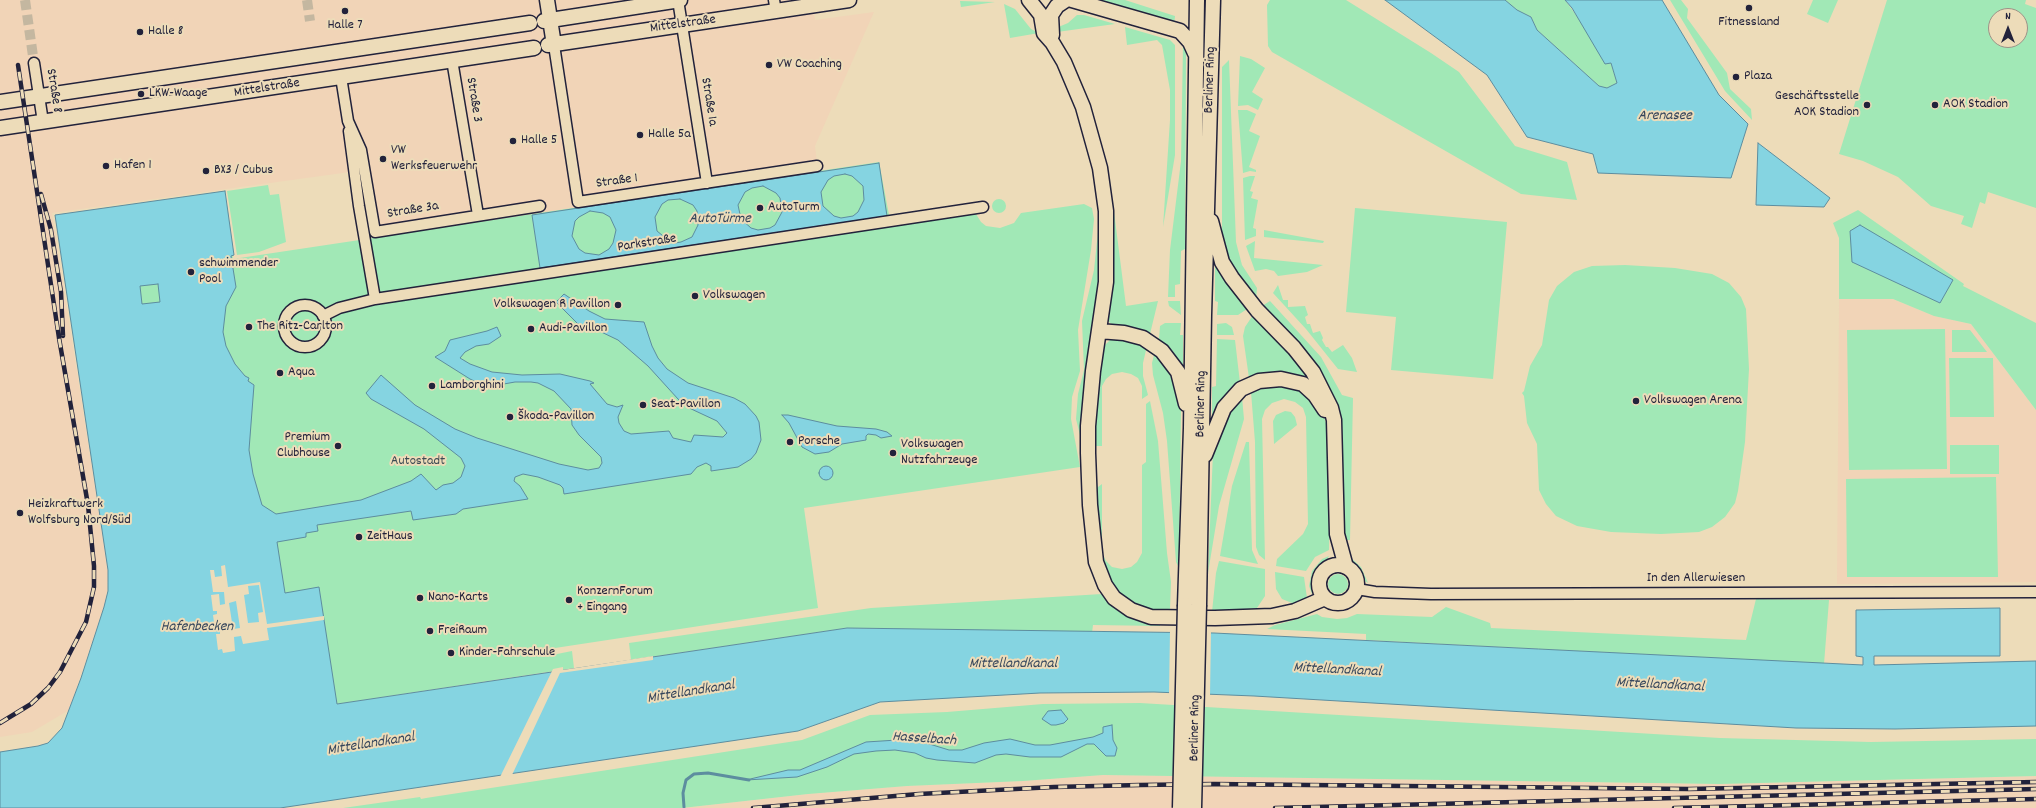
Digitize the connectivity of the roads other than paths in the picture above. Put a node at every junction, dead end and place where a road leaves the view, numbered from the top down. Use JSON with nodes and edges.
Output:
{"nodes":[{"id":1,"x":547,"y":0,"type":"edge"},
{"id":2,"x":679,"y":0,"type":"edge"},
{"id":3,"x":843,"y":0,"type":"edge"},
{"id":4,"x":1072,"y":0,"type":"edge"},
{"id":5,"x":1197,"y":0,"type":"edge"},
{"id":6,"x":1213,"y":0,"type":"edge"},
{"id":7,"x":1032,"y":2,"type":"edge"},
{"id":8,"x":1061,"y":3,"type":"edge"},
{"id":9,"x":775,"y":6,"type":"edge"},
{"id":10,"x":547,"y":20,"type":"junction"},
{"id":11,"x":530,"y":23,"type":"dead end"},
{"id":12,"x":682,"y":25,"type":"junction"},
{"id":13,"x":1052,"y":42,"type":"junction"},
{"id":14,"x":551,"y":45,"type":"junction"},
{"id":15,"x":534,"y":48,"type":"dead end"},
{"id":16,"x":1196,"y":54,"type":"junction"},
{"id":17,"x":452,"y":60,"type":"junction"},
{"id":18,"x":34,"y":63,"type":"tunnel mouth"},
{"id":19,"x":341,"y":77,"type":"junction"},
{"id":20,"x":40,"y":96,"type":"junction"},
{"id":21,"x":0,"y":102,"type":"edge"},
{"id":22,"x":348,"y":121,"type":"junction"},
{"id":23,"x":43,"y":122,"type":"junction"},
{"id":24,"x":0,"y":128,"type":"edge"},
{"id":25,"x":817,"y":166,"type":"dead end"},
{"id":26,"x":707,"y":183,"type":"junction"},
{"id":27,"x":540,"y":206,"type":"dead end"},
{"id":28,"x":983,"y":207,"type":"dead end"},
{"id":29,"x":1207,"y":208,"type":"junction"},
{"id":30,"x":478,"y":215,"type":"junction"},
{"id":31,"x":375,"y":299,"type":"junction"},
{"id":32,"x":323,"y":316,"type":"junction"},
{"id":33,"x":1099,"y":331,"type":"junction"},
{"id":34,"x":1191,"y":428,"type":"junction"},
{"id":35,"x":1335,"y":447,"type":"junction"},
{"id":36,"x":1201,"y":469,"type":"junction"},
{"id":37,"x":1337,"y":534,"type":"junction"},
{"id":38,"x":1330,"y":567,"type":"junction"},
{"id":39,"x":1346,"y":567,"type":"junction"},
{"id":40,"x":1357,"y":589,"type":"junction"},
{"id":41,"x":2036,"y":592,"type":"edge"},
{"id":42,"x":1325,"y":598,"type":"junction"},
{"id":43,"x":1192,"y":605,"type":"junction"},
{"id":44,"x":1180,"y":808,"type":"edge"},
{"id":45,"x":1194,"y":808,"type":"edge"}],
"edges":[{"from":1,"to":10,"type":"street"},
{"from":2,"to":10,"type":"street","name":"Mittelstraße"},
{"from":2,"to":12,"type":"street","name":"Straße 1a"},
{"from":3,"to":9,"type":"street","name":"Mittelstraße"},
{"from":4,"to":16,"type":"street"},
{"from":5,"to":16,"type":"street","name":"Berliner Ring"},
{"from":6,"to":29,"type":"street","name":"Berliner Ring"},
{"from":7,"to":8,"type":"street"},
{"from":7,"to":13,"type":"street"},
{"from":8,"to":13,"type":"street"},
{"from":9,"to":12,"type":"street","name":"Mittelstraße"},
{"from":10,"to":14,"type":"street"},
{"from":11,"to":20,"type":"street","name":"Mittelstraße"},
{"from":12,"to":14,"type":"street","name":"Mittelstraße"},
{"from":12,"to":26,"type":"street","name":"Straße 1a"},
{"from":13,"to":33,"type":"street"},
{"from":14,"to":26,"type":"street","name":"Straße 1"},
{"from":15,"to":17,"type":"street","name":"Mittelstraße"},
{"from":16,"to":34,"type":"street","name":"Berliner Ring"},
{"from":17,"to":19,"type":"street","name":"Mittelstraße"},
{"from":17,"to":30,"type":"street","name":"Straße 3"},
{"from":18,"to":20,"type":"street","name":"Straße 8"},
{"from":19,"to":22,"type":"street","name":"Straße 3a"},
{"from":19,"to":23,"type":"street","name":"Mittelstraße"},
{"from":20,"to":21,"type":"street","name":"Mittelstraße"},
{"from":20,"to":23,"type":"street","name":"Straße 8"},
{"from":22,"to":30,"type":"street","name":"Straße 3a"},
{"from":22,"to":31,"type":"street"},
{"from":23,"to":24,"type":"street","name":"Mittelstraße"},
{"from":25,"to":26,"type":"street","name":"Straße 1"},
{"from":27,"to":30,"type":"street","name":"Straße 3a"},
{"from":28,"to":31,"type":"street","name":"Parkstraße"},
{"from":29,"to":35,"type":"street"},
{"from":29,"to":36,"type":"street","name":"Berliner Ring"},
{"from":31,"to":32,"type":"street","name":"Parkstraße"},
{"from":32,"to":32,"type":"street"},
{"from":33,"to":34,"type":"street"},
{"from":33,"to":42,"type":"street"},
{"from":34,"to":43,"type":"street","name":"Berliner Ring"},
{"from":35,"to":36,"type":"street"},
{"from":35,"to":37,"type":"street"},
{"from":36,"to":43,"type":"street","name":"Berliner Ring"},
{"from":37,"to":38,"type":"street"},
{"from":37,"to":39,"type":"street"},
{"from":38,"to":39,"type":"street"},
{"from":38,"to":42,"type":"street"},
{"from":39,"to":40,"type":"street"},
{"from":40,"to":41,"type":"street","name":"In den Allerwiesen"},
{"from":40,"to":42,"type":"street"},
{"from":43,"to":44,"type":"street","name":"Berliner Ring","bridge":true},
{"from":43,"to":45,"type":"street","name":"Berliner Ring","bridge":true}]}
